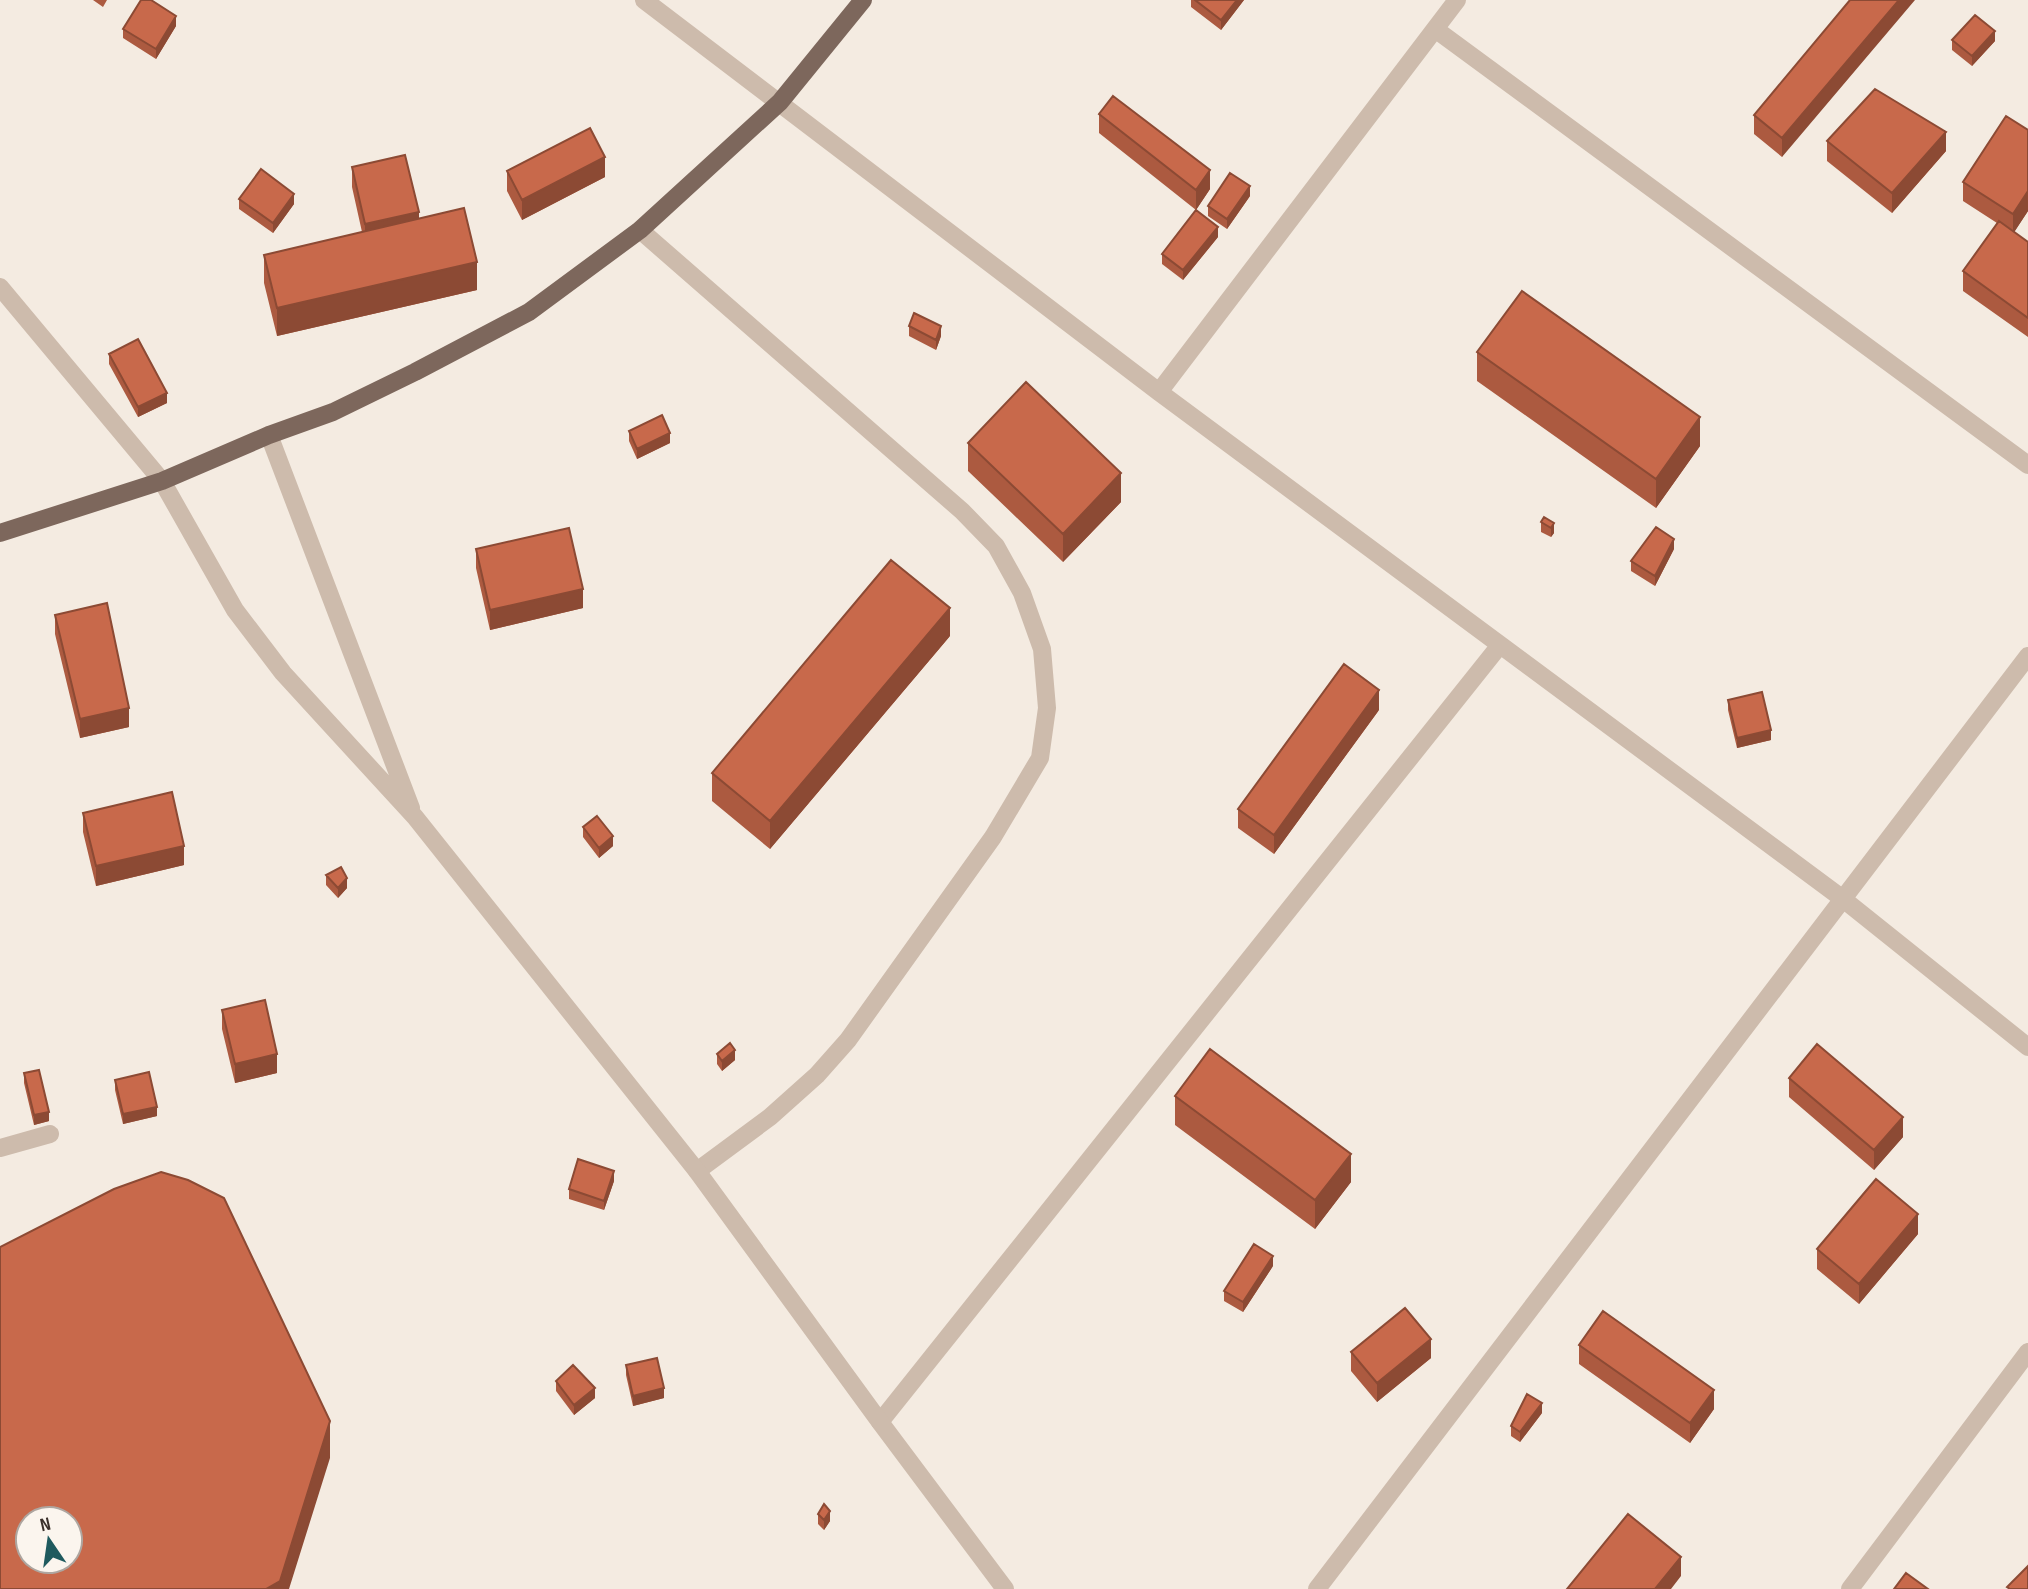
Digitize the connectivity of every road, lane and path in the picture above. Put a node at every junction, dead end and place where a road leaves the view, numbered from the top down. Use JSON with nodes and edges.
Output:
{"nodes":[{"id":1,"x":644,"y":0,"type":"edge"},
{"id":2,"x":863,"y":0,"type":"edge"},
{"id":3,"x":1457,"y":0,"type":"edge"},
{"id":4,"x":1435,"y":29,"type":"junction"},
{"id":5,"x":780,"y":102,"type":"junction"},
{"id":6,"x":640,"y":230,"type":"junction"},
{"id":7,"x":0,"y":287,"type":"edge"},
{"id":8,"x":1159,"y":392,"type":"junction"},
{"id":9,"x":269,"y":435,"type":"junction"},
{"id":10,"x":2028,"y":465,"type":"edge"},
{"id":11,"x":162,"y":481,"type":"junction"},
{"id":12,"x":0,"y":533,"type":"edge"},
{"id":13,"x":1500,"y":645,"type":"junction"},
{"id":14,"x":2028,"y":656,"type":"edge"},
{"id":15,"x":415,"y":817,"type":"junction"},
{"id":16,"x":1843,"y":899,"type":"junction"},
{"id":17,"x":2028,"y":1047,"type":"edge"},
{"id":18,"x":50,"y":1134,"type":"dead end"},
{"id":19,"x":0,"y":1149,"type":"edge"},
{"id":20,"x":697,"y":1171,"type":"junction"},
{"id":21,"x":2028,"y":1352,"type":"edge"},
{"id":22,"x":880,"y":1422,"type":"junction"},
{"id":23,"x":1005,"y":1589,"type":"edge"},
{"id":24,"x":1317,"y":1589,"type":"edge"},
{"id":25,"x":1850,"y":1589,"type":"edge"}],
"edges":[{"from":1,"to":5,"type":"street"},
{"from":2,"to":5,"type":"main road"},
{"from":3,"to":4,"type":"street"},
{"from":4,"to":8,"type":"street"},
{"from":4,"to":10,"type":"street"},
{"from":5,"to":6,"type":"main road"},
{"from":5,"to":8,"type":"street"},
{"from":6,"to":9,"type":"main road"},
{"from":6,"to":20,"type":"street"},
{"from":7,"to":11,"type":"street"},
{"from":8,"to":13,"type":"street"},
{"from":9,"to":11,"type":"main road"},
{"from":9,"to":15,"type":"street"},
{"from":11,"to":12,"type":"main road"},
{"from":11,"to":15,"type":"street"},
{"from":13,"to":16,"type":"street"},
{"from":13,"to":22,"type":"street"},
{"from":14,"to":16,"type":"street"},
{"from":15,"to":20,"type":"street"},
{"from":16,"to":17,"type":"street"},
{"from":16,"to":24,"type":"street"},
{"from":18,"to":19,"type":"street"},
{"from":20,"to":22,"type":"street"},
{"from":21,"to":25,"type":"street"},
{"from":22,"to":23,"type":"street"}]}
